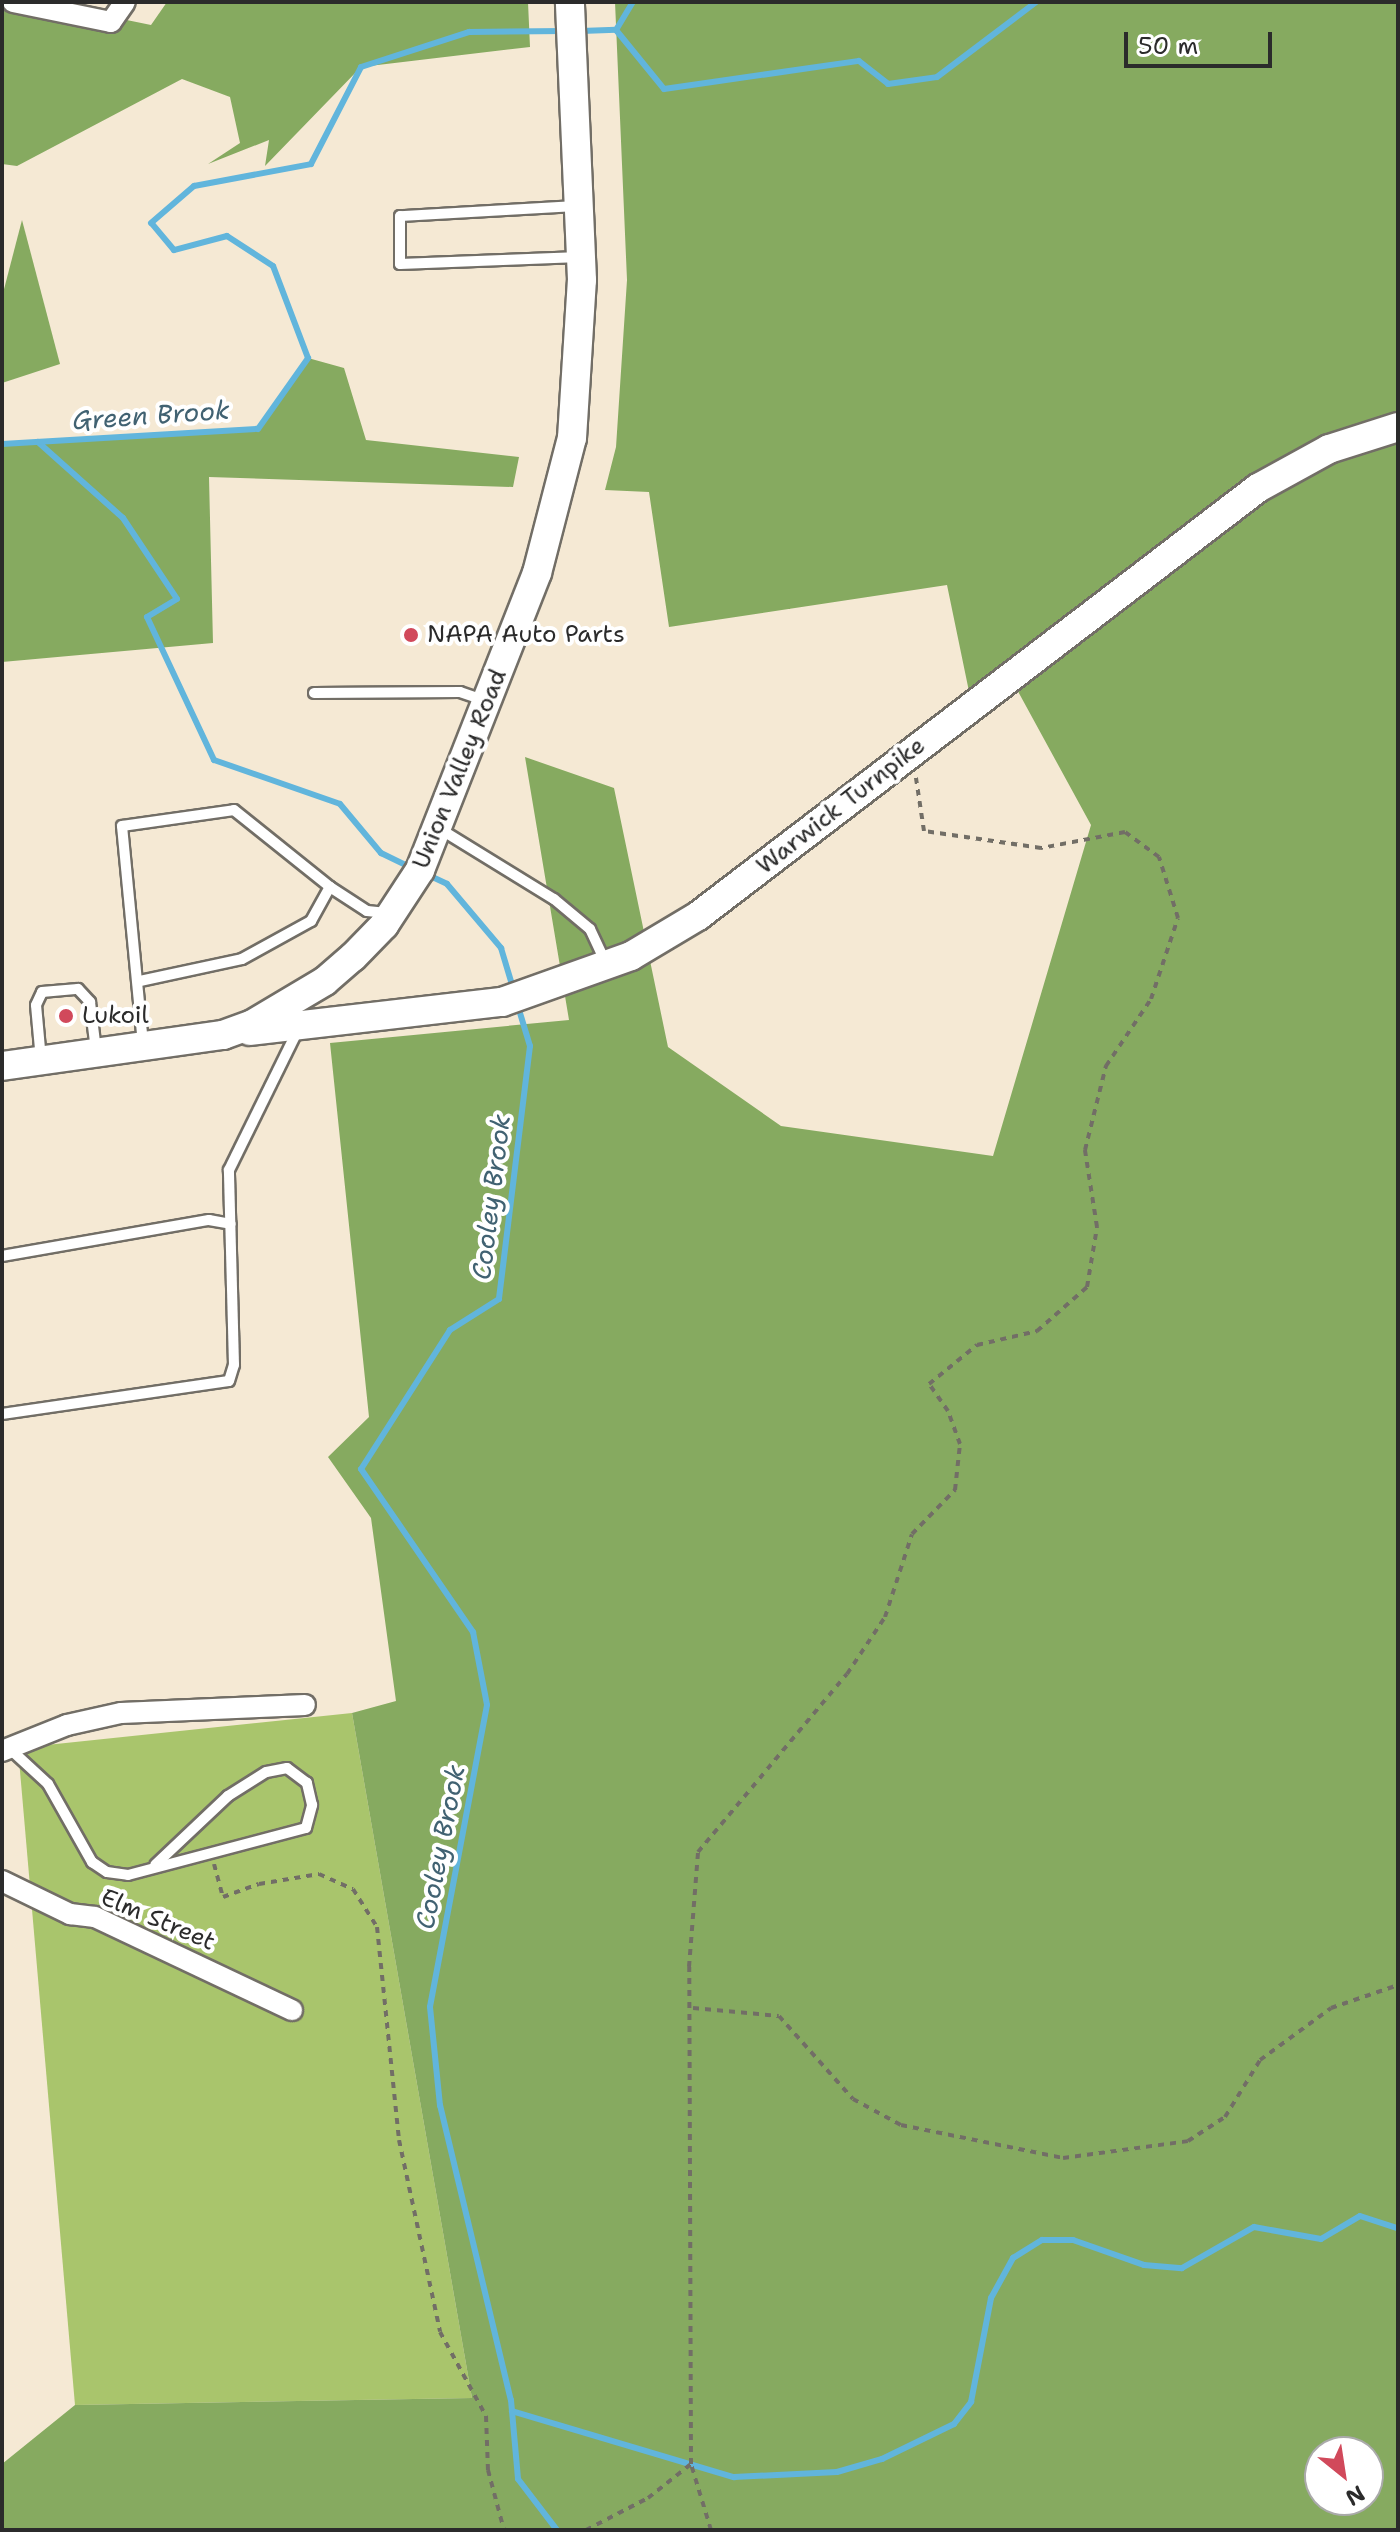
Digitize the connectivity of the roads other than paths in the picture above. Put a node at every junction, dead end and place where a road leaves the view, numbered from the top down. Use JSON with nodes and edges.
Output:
{"nodes":[{"id":1,"x":13,"y":2,"type":"edge"},
{"id":2,"x":125,"y":2,"type":"edge"},
{"id":3,"x":570,"y":2,"type":"edge"},
{"id":4,"x":578,"y":206,"type":"junction"},
{"id":5,"x":581,"y":257,"type":"junction"},
{"id":6,"x":1398,"y":427,"type":"edge"},
{"id":7,"x":314,"y":693,"type":"dead end"},
{"id":8,"x":488,"y":701,"type":"junction"},
{"id":9,"x":438,"y":828,"type":"junction"},
{"id":10,"x":330,"y":887,"type":"junction"},
{"id":11,"x":393,"y":914,"type":"junction"},
{"id":12,"x":607,"y":967,"type":"junction"},
{"id":13,"x":140,"y":981,"type":"junction"},
{"id":14,"x":301,"y":1025,"type":"junction"},
{"id":15,"x":223,"y":1035,"type":"junction"},
{"id":16,"x":144,"y":1046,"type":"junction"},
{"id":17,"x":96,"y":1053,"type":"junction"},
{"id":18,"x":41,"y":1062,"type":"junction"},
{"id":19,"x":2,"y":1066,"type":"edge"},
{"id":20,"x":231,"y":1224,"type":"junction"},
{"id":21,"x":2,"y":1256,"type":"edge"},
{"id":22,"x":2,"y":1414,"type":"edge"},
{"id":23,"x":305,"y":1705,"type":"dead end"},
{"id":24,"x":6,"y":1750,"type":"edge"},
{"id":25,"x":155,"y":1865,"type":"junction"},
{"id":26,"x":2,"y":1881,"type":"edge"},
{"id":27,"x":292,"y":2010,"type":"dead end"}],
"edges":[{"from":1,"to":2,"type":"street"},
{"from":3,"to":4,"type":"main road","name":"Union Valley Road"},
{"from":4,"to":5,"type":"main road","name":"Union Valley Road"},
{"from":4,"to":5,"type":"lane"},
{"from":5,"to":8,"type":"main road","name":"Union Valley Road"},
{"from":6,"to":12,"type":"main road","name":"Warwick Turnpike"},
{"from":7,"to":8,"type":"lane"},
{"from":8,"to":9,"type":"main road","name":"Union Valley Road"},
{"from":9,"to":11,"type":"main road","name":"Union Valley Road"},
{"from":9,"to":12,"type":"lane"},
{"from":10,"to":11,"type":"lane"},
{"from":10,"to":13,"type":"lane"},
{"from":10,"to":13,"type":"lane"},
{"from":11,"to":15,"type":"main road","name":"Union Valley Road"},
{"from":12,"to":14,"type":"main road","name":"Warwick Turnpike"},
{"from":13,"to":16,"type":"lane"},
{"from":14,"to":15,"type":"main road","name":"Warwick Turnpike"},
{"from":14,"to":20,"type":"lane"},
{"from":15,"to":16,"type":"main road","name":"Union Valley Road"},
{"from":16,"to":17,"type":"main road","name":"Union Valley Road"},
{"from":17,"to":18,"type":"main road","name":"Union Valley Road"},
{"from":17,"to":18,"type":"lane"},
{"from":18,"to":19,"type":"main road","name":"Union Valley Road"},
{"from":20,"to":21,"type":"lane"},
{"from":20,"to":22,"type":"lane"},
{"from":23,"to":24,"type":"street"},
{"from":24,"to":25,"type":"lane"},
{"from":25,"to":25,"type":"lane"},
{"from":26,"to":27,"type":"street","name":"Elm Street"}]}
